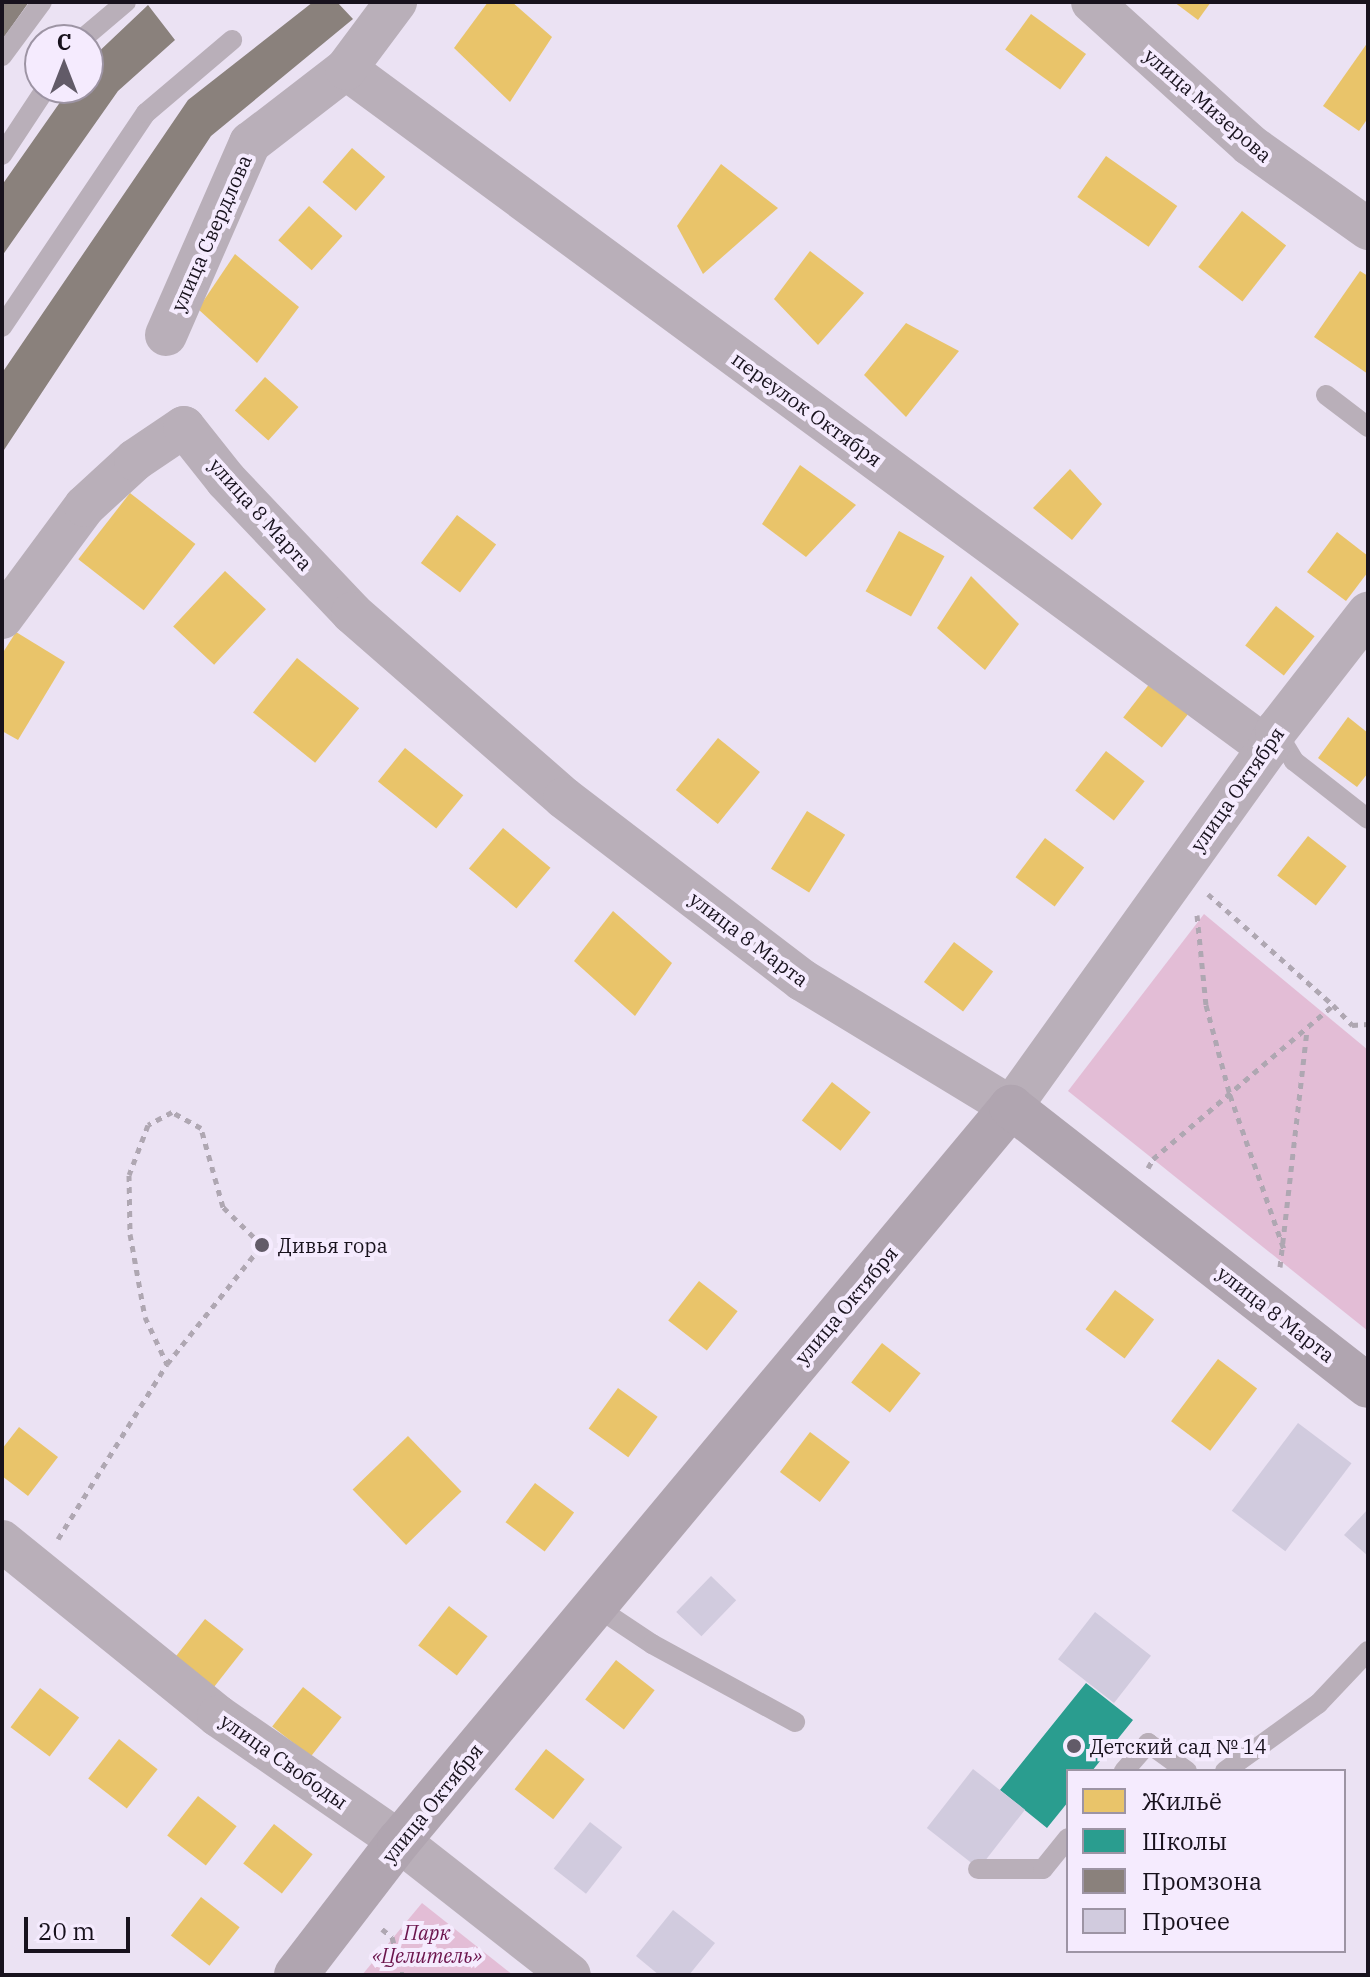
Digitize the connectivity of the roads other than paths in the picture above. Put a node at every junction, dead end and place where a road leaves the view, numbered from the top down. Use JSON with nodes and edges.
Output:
{"nodes":[{"id":1,"x":42,"y":2,"type":"edge"},
{"id":2,"x":126,"y":2,"type":"edge"},
{"id":3,"x":396,"y":2,"type":"edge"},
{"id":4,"x":1092,"y":2,"type":"edge"},
{"id":5,"x":100,"y":24,"type":"edge"},
{"id":6,"x":232,"y":40,"type":"dead end"},
{"id":7,"x":2,"y":56,"type":"edge"},
{"id":8,"x":346,"y":69,"type":"junction"},
{"id":9,"x":35,"y":104,"type":"edge"},
{"id":10,"x":2,"y":155,"type":"edge"},
{"id":11,"x":1368,"y":229,"type":"edge"},
{"id":12,"x":2,"y":327,"type":"edge"},
{"id":13,"x":166,"y":335,"type":"dead end"},
{"id":14,"x":1326,"y":395,"type":"dead end"},
{"id":15,"x":1368,"y":427,"type":"edge"},
{"id":16,"x":1368,"y":613,"type":"edge"},
{"id":17,"x":2,"y":618,"type":"edge"},
{"id":18,"x":1272,"y":739,"type":"junction"},
{"id":19,"x":1368,"y":819,"type":"edge"},
{"id":20,"x":1011,"y":1107,"type":"junction"},
{"id":21,"x":1368,"y":1386,"type":"edge"},
{"id":22,"x":2,"y":1541,"type":"edge"},
{"id":23,"x":595,"y":1606,"type":"junction"},
{"id":24,"x":1368,"y":1651,"type":"edge"},
{"id":25,"x":795,"y":1722,"type":"dead end"},
{"id":26,"x":1126,"y":1769,"type":"edge"},
{"id":27,"x":1184,"y":1769,"type":"edge"},
{"id":28,"x":1228,"y":1769,"type":"edge"},
{"id":29,"x":1066,"y":1840,"type":"edge"},
{"id":30,"x":399,"y":1841,"type":"junction"},
{"id":31,"x":978,"y":1869,"type":"dead end"},
{"id":32,"x":296,"y":1975,"type":"edge"},
{"id":33,"x":570,"y":1975,"type":"edge"}],
"edges":[{"from":1,"to":7,"type":"lane"},
{"from":2,"to":5,"type":"lane"},
{"from":3,"to":8,"type":"street","name":"улица Свердлова"},
{"from":4,"to":11,"type":"street","name":"улица Мизерова"},
{"from":6,"to":12,"type":"lane"},
{"from":8,"to":13,"type":"street","name":"улица Свердлова"},
{"from":8,"to":18,"type":"street","name":"переулок Октября"},
{"from":9,"to":10,"type":"lane"},
{"from":14,"to":15,"type":"lane"},
{"from":16,"to":18,"type":"street","name":"улица Октября"},
{"from":17,"to":20,"type":"street","name":"улица 8 Марта"},
{"from":18,"to":19,"type":"lane"},
{"from":18,"to":20,"type":"street","name":"улица Октября"},
{"from":20,"to":21,"type":"street","name":"улица 8 Марта"},
{"from":20,"to":23,"type":"street","name":"улица Октября"},
{"from":22,"to":30,"type":"street","name":"улица Свободы"},
{"from":23,"to":25,"type":"lane"},
{"from":23,"to":30,"type":"street","name":"улица Октября"},
{"from":24,"to":28,"type":"lane"},
{"from":26,"to":27,"type":"lane"},
{"from":29,"to":31,"type":"lane"},
{"from":30,"to":32,"type":"street","name":"улица Октября"},
{"from":30,"to":33,"type":"street","name":"улица Свободы"}]}
